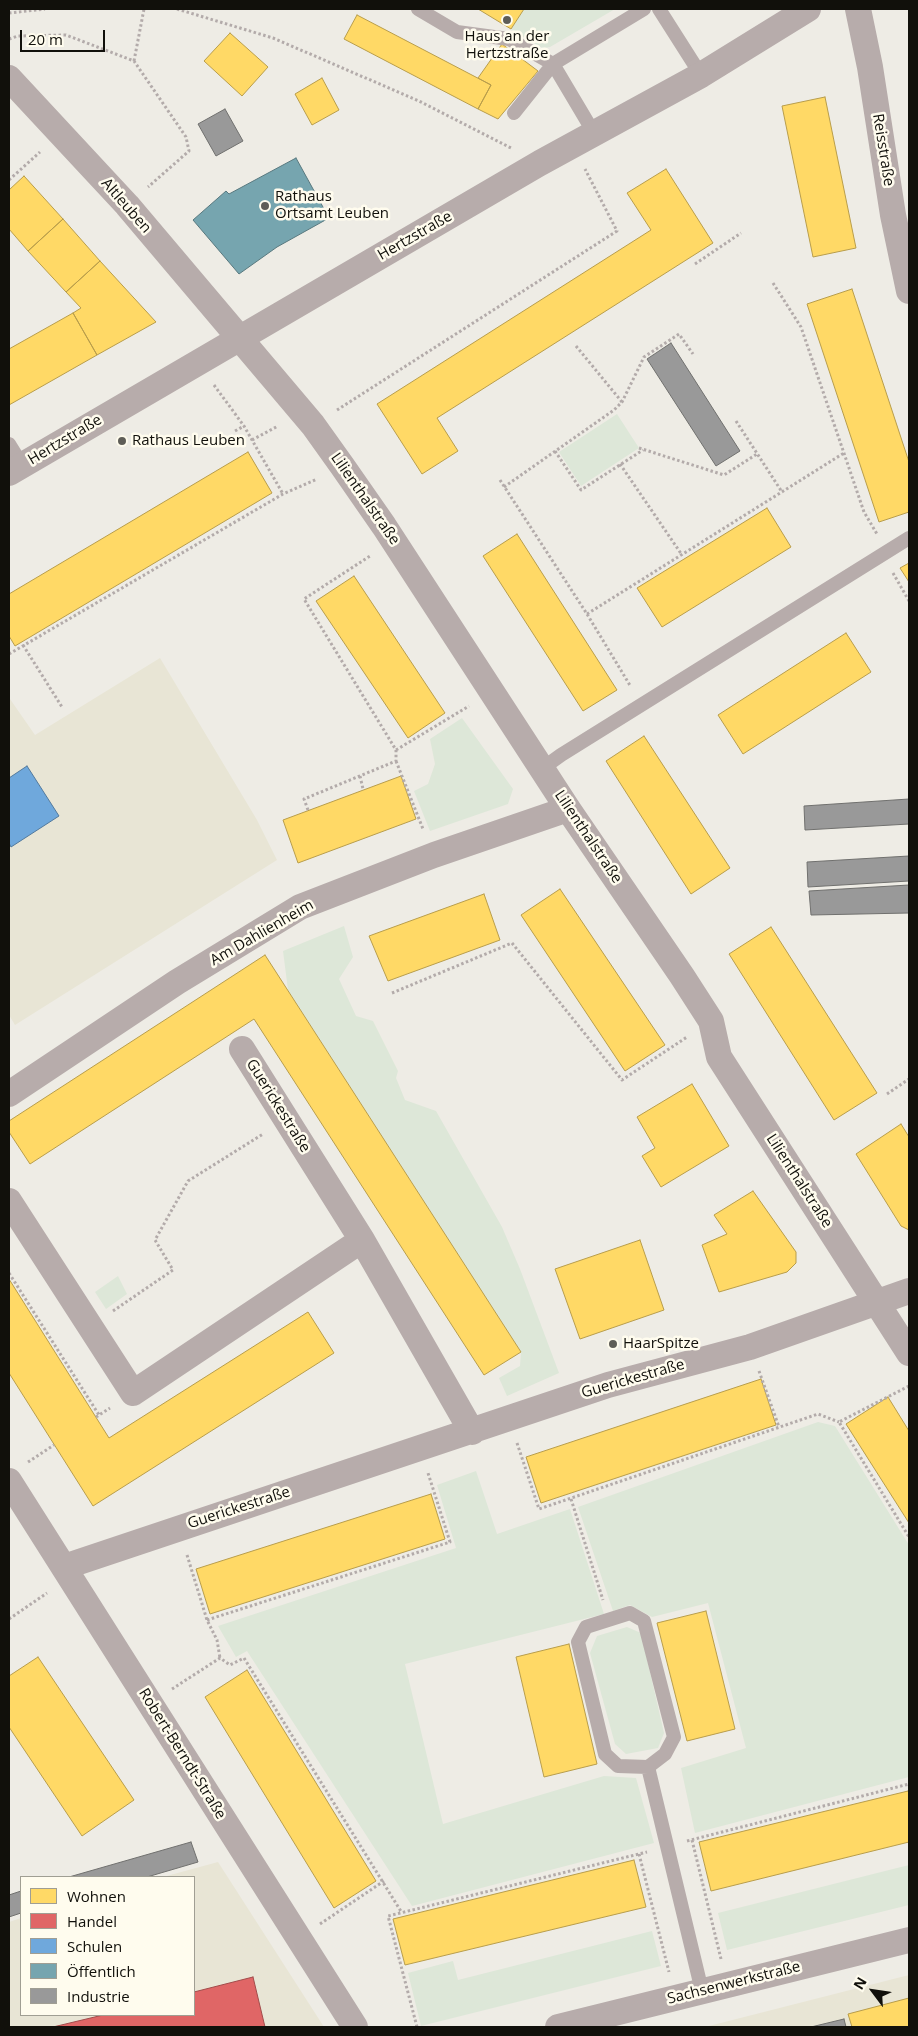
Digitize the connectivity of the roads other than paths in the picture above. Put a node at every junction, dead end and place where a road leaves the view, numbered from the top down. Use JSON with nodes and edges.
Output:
{"nodes":[{"id":1,"x":418,"y":9,"type":"edge"},
{"id":2,"x":644,"y":9,"type":"edge"},
{"id":3,"x":659,"y":9,"type":"edge"},
{"id":4,"x":808,"y":9,"type":"edge"},
{"id":5,"x":858,"y":9,"type":"edge"},
{"id":6,"x":553,"y":64,"type":"junction"},
{"id":7,"x":701,"y":75,"type":"junction"},
{"id":8,"x":9,"y":78,"type":"edge"},
{"id":9,"x":514,"y":113,"type":"dead end"},
{"id":10,"x":584,"y":139,"type":"junction"},
{"id":11,"x":909,"y":291,"type":"edge"},
{"id":12,"x":239,"y":338,"type":"junction"},
{"id":13,"x":13,"y":461,"type":"edge"},
{"id":14,"x":909,"y":538,"type":"edge"},
{"id":15,"x":543,"y":768,"type":"junction"},
{"id":16,"x":568,"y":809,"type":"junction"},
{"id":17,"x":242,"y":1049,"type":"dead end"},
{"id":18,"x":9,"y":1094,"type":"edge"},
{"id":19,"x":9,"y":1201,"type":"edge"},
{"id":20,"x":362,"y":1240,"type":"junction"},
{"id":21,"x":909,"y":1291,"type":"edge"},
{"id":22,"x":877,"y":1302,"type":"junction"},
{"id":23,"x":909,"y":1353,"type":"edge"},
{"id":24,"x":472,"y":1432,"type":"junction"},
{"id":25,"x":16,"y":1473,"type":"edge"},
{"id":26,"x":67,"y":1572,"type":"junction"},
{"id":27,"x":648,"y":1767,"type":"junction"},
{"id":28,"x":909,"y":1940,"type":"edge"},
{"id":29,"x":702,"y":1991,"type":"junction"},
{"id":30,"x":355,"y":2027,"type":"edge"},
{"id":31,"x":558,"y":2027,"type":"edge"}],
"edges":[{"from":1,"to":6,"type":"lane"},
{"from":2,"to":6,"type":"lane"},
{"from":3,"to":7,"type":"lane"},
{"from":4,"to":7,"type":"street","name":"Hertzstraße"},
{"from":5,"to":11,"type":"street","name":"Reisstraße"},
{"from":6,"to":9,"type":"lane"},
{"from":6,"to":10,"type":"lane"},
{"from":7,"to":10,"type":"street","name":"Hertzstraße"},
{"from":8,"to":12,"type":"street","name":"Altleuben"},
{"from":10,"to":12,"type":"street","name":"Hertzstraße"},
{"from":12,"to":13,"type":"street","name":"Hertzstraße"},
{"from":12,"to":15,"type":"street","name":"Lilienthalstraße"},
{"from":14,"to":15,"type":"lane"},
{"from":15,"to":16,"type":"street","name":"Lilienthalstraße"},
{"from":16,"to":18,"type":"street","name":"Am Dahlienheim"},
{"from":16,"to":22,"type":"street","name":"Lilienthalstraße"},
{"from":17,"to":20,"type":"street","name":"Guerickestraße"},
{"from":19,"to":20,"type":"street"},
{"from":20,"to":24,"type":"street","name":"Guerickestraße"},
{"from":21,"to":22,"type":"street","name":"Guerickestraße"},
{"from":22,"to":23,"type":"street","name":"Lilienthalstraße"},
{"from":22,"to":24,"type":"street","name":"Guerickestraße"},
{"from":24,"to":26,"type":"street","name":"Guerickestraße"},
{"from":25,"to":26,"type":"street","name":"Robert-Berndt-Straße"},
{"from":26,"to":30,"type":"street","name":"Robert-Berndt-Straße"},
{"from":27,"to":27,"type":"lane"},
{"from":27,"to":29,"type":"lane"},
{"from":28,"to":29,"type":"street","name":"Sachsenwerkstraße"},
{"from":29,"to":31,"type":"street","name":"Sachsenwerkstraße"}]}
